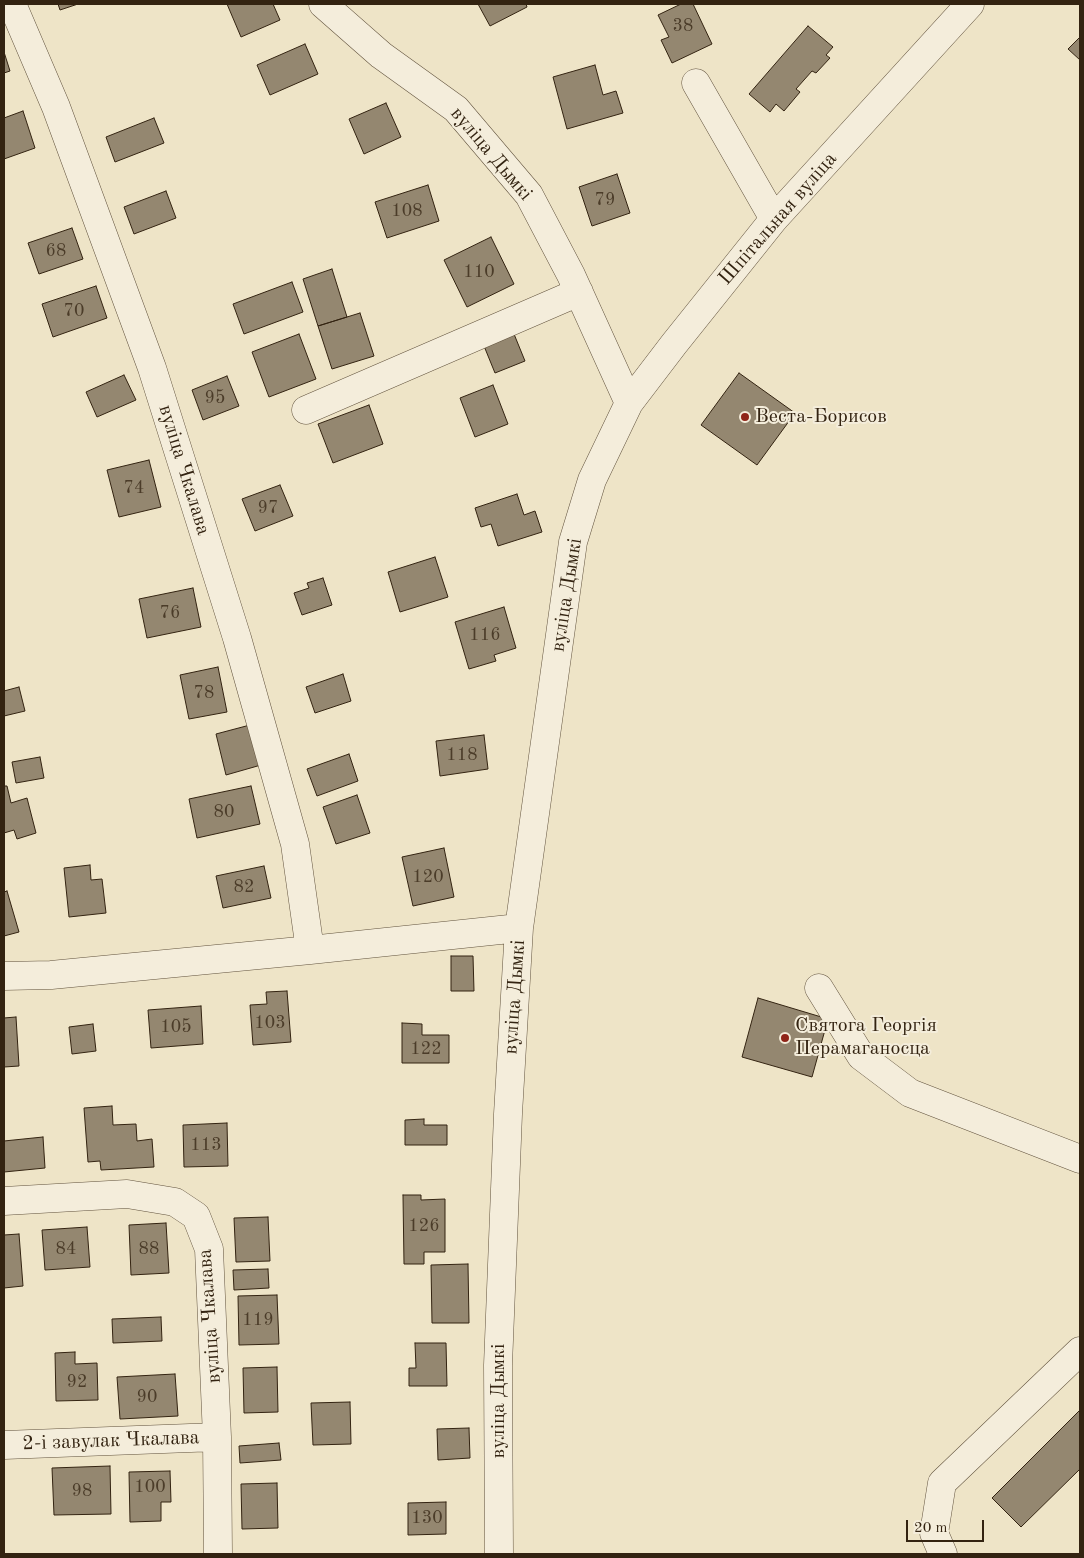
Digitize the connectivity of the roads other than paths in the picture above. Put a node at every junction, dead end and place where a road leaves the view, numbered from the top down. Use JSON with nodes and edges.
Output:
{"nodes":[{"id":1,"x":12,"y":4,"type":"edge"},
{"id":2,"x":323,"y":4,"type":"edge"},
{"id":3,"x":970,"y":4,"type":"edge"},
{"id":4,"x":696,"y":83,"type":"dead end"},
{"id":5,"x":774,"y":219,"type":"junction"},
{"id":6,"x":579,"y":292,"type":"junction"},
{"id":7,"x":629,"y":403,"type":"junction"},
{"id":8,"x":306,"y":410,"type":"dead end"},
{"id":9,"x":607,"y":449,"type":"joint"},
{"id":10,"x":520,"y":928,"type":"junction"},
{"id":11,"x":310,"y":950,"type":"junction"},
{"id":12,"x":4,"y":976,"type":"edge"},
{"id":13,"x":819,"y":988,"type":"dead end"},
{"id":14,"x":1080,"y":1159,"type":"edge"},
{"id":15,"x":4,"y":1201,"type":"edge"},
{"id":16,"x":1080,"y":1351,"type":"edge"},
{"id":17,"x":217,"y":1437,"type":"junction"},
{"id":18,"x":4,"y":1445,"type":"edge"},
{"id":19,"x":218,"y":1554,"type":"edge"},
{"id":20,"x":499,"y":1554,"type":"edge"},
{"id":21,"x":943,"y":1554,"type":"edge"}],
"edges":[{"from":1,"to":11,"type":"street","name":"вуліца Чкалава"},
{"from":2,"to":6,"type":"street","name":"вуліца Дымкі"},
{"from":3,"to":5,"type":"street","name":"Шпітальная вуліца"},
{"from":4,"to":5,"type":"street"},
{"from":5,"to":7,"type":"street","name":"Шпітальная вуліца"},
{"from":6,"to":7,"type":"street","name":"вуліца Дымкі"},
{"from":6,"to":8,"type":"street"},
{"from":7,"to":9,"type":"street","name":"Шпітальная вуліца"},
{"from":9,"to":10,"type":"street","name":"вуліца Дымкі"},
{"from":10,"to":11,"type":"street"},
{"from":10,"to":20,"type":"street","name":"вуліца Дымкі"},
{"from":11,"to":12,"type":"street"},
{"from":13,"to":14,"type":"street"},
{"from":15,"to":17,"type":"street","name":"вуліца Чкалава"},
{"from":16,"to":21,"type":"street"},
{"from":17,"to":18,"type":"street","name":"2-і завулак Чкалава"},
{"from":17,"to":19,"type":"street","name":"вуліца Чкалава"}]}
